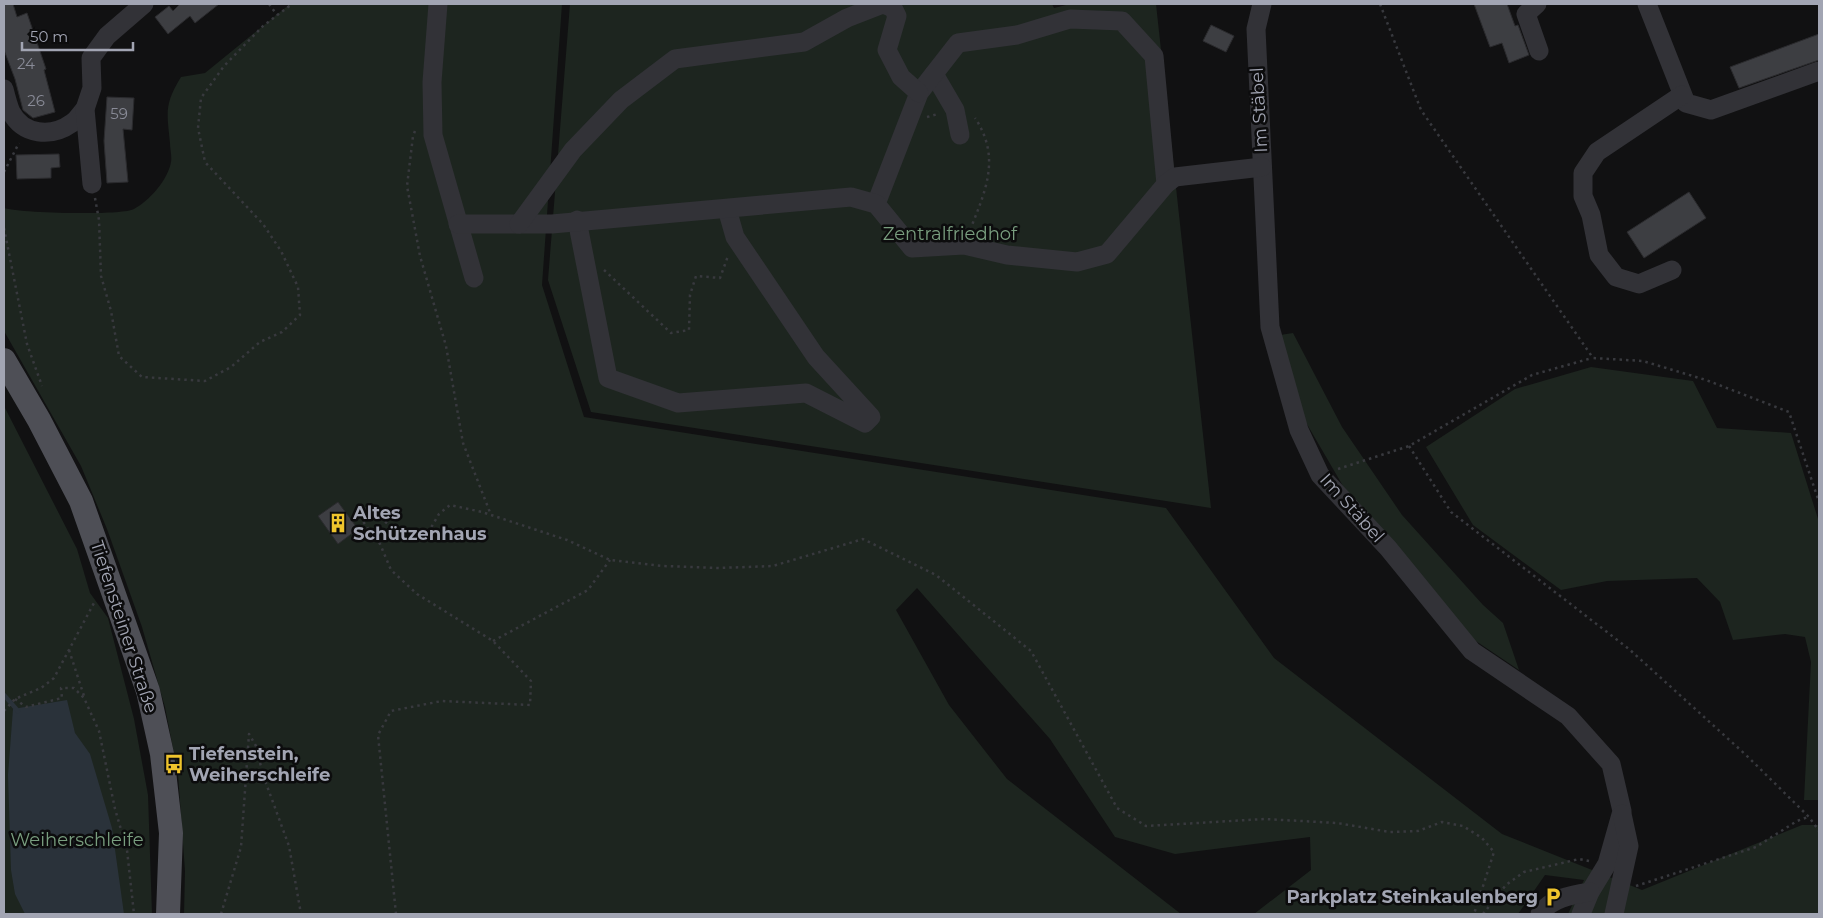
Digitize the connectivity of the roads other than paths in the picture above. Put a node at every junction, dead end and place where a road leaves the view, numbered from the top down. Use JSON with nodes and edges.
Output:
{"nodes":[{"id":1,"x":144,"y":4,"type":"edge"},
{"id":2,"x":438,"y":4,"type":"edge"},
{"id":3,"x":1262,"y":4,"type":"edge"},
{"id":4,"x":1537,"y":4,"type":"edge"},
{"id":5,"x":1647,"y":4,"type":"edge"},
{"id":6,"x":1539,"y":51,"type":"dead end"},
{"id":7,"x":1819,"y":71,"type":"edge"},
{"id":8,"x":934,"y":74,"type":"junction"},
{"id":9,"x":4,"y":89,"type":"edge"},
{"id":10,"x":919,"y":93,"type":"junction"},
{"id":11,"x":1682,"y":94,"type":"junction"},
{"id":12,"x":85,"y":109,"type":"junction"},
{"id":13,"x":960,"y":135,"type":"dead end"},
{"id":14,"x":1262,"y":168,"type":"junction"},
{"id":15,"x":92,"y":184,"type":"road end"},
{"id":16,"x":1166,"y":184,"type":"junction"},
{"id":17,"x":876,"y":204,"type":"junction"},
{"id":18,"x":727,"y":209,"type":"junction"},
{"id":19,"x":577,"y":220,"type":"junction"},
{"id":20,"x":458,"y":224,"type":"junction"},
{"id":21,"x":519,"y":224,"type":"junction"},
{"id":22,"x":1672,"y":270,"type":"dead end"},
{"id":23,"x":474,"y":278,"type":"dead end"},
{"id":24,"x":4,"y":360,"type":"edge"},
{"id":25,"x":1622,"y":811,"type":"junction"},
{"id":26,"x":1590,"y":892,"type":"junction"},
{"id":27,"x":168,"y":914,"type":"edge"},
{"id":28,"x":1540,"y":914,"type":"edge"},
{"id":29,"x":1581,"y":914,"type":"edge"},
{"id":30,"x":1614,"y":914,"type":"edge"}],
"edges":[{"from":1,"to":12,"type":"street"},
{"from":2,"to":20,"type":"street"},
{"from":3,"to":14,"type":"street","name":"Im Stäbel"},
{"from":4,"to":6,"type":"street"},
{"from":5,"to":11,"type":"street"},
{"from":7,"to":11,"type":"street"},
{"from":8,"to":10,"type":"street"},
{"from":8,"to":13,"type":"street"},
{"from":8,"to":16,"type":"street"},
{"from":9,"to":12,"type":"street"},
{"from":10,"to":17,"type":"street"},
{"from":10,"to":21,"type":"street"},
{"from":11,"to":22,"type":"street"},
{"from":12,"to":15,"type":"street"},
{"from":14,"to":16,"type":"street"},
{"from":14,"to":25,"type":"street","name":"Im Stäbel"},
{"from":16,"to":17,"type":"street"},
{"from":17,"to":18,"type":"street"},
{"from":18,"to":19,"type":"street"},
{"from":18,"to":19,"type":"street"},
{"from":19,"to":21,"type":"street"},
{"from":20,"to":21,"type":"street"},
{"from":20,"to":23,"type":"street"},
{"from":24,"to":27,"type":"main road","name":"Tiefensteiner Straße"},
{"from":25,"to":26,"type":"street","name":"Im Stäbel"},
{"from":25,"to":30,"type":"street"},
{"from":26,"to":28,"type":"street"},
{"from":26,"to":29,"type":"street","name":"Im Stäbel"}]}
